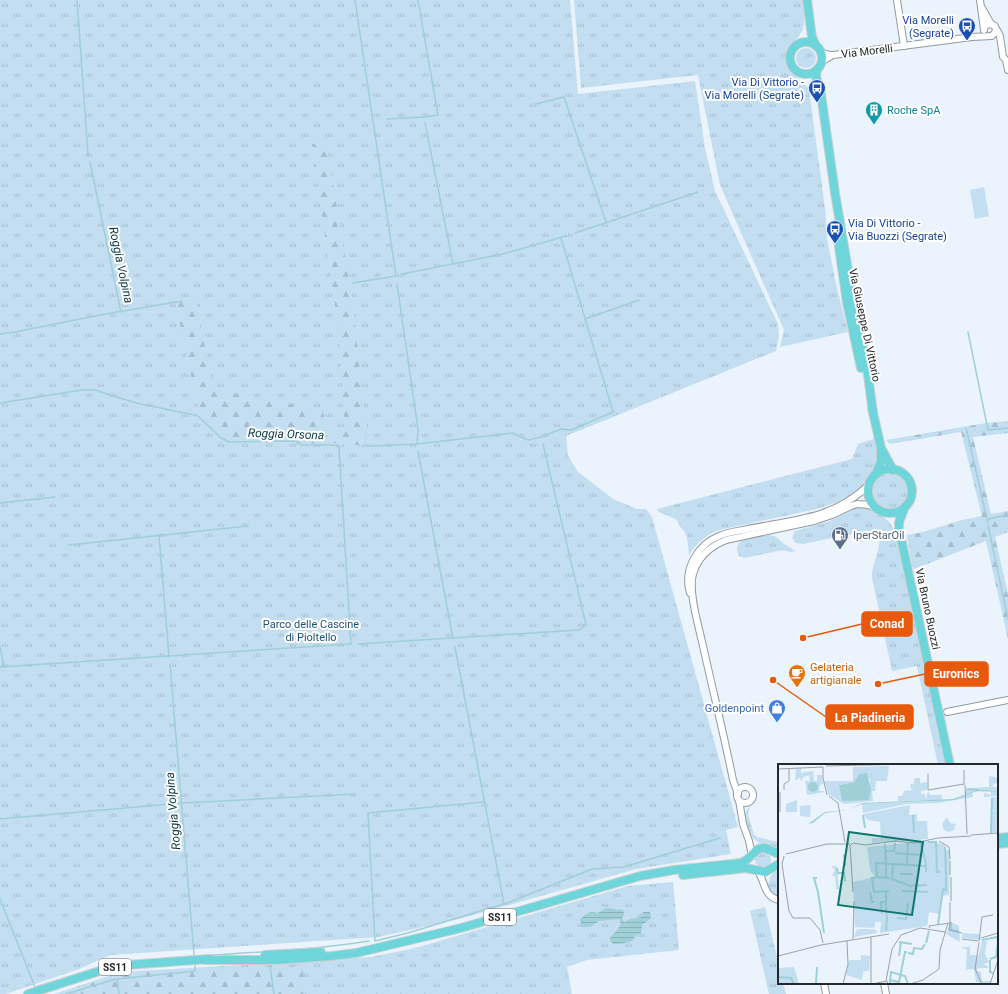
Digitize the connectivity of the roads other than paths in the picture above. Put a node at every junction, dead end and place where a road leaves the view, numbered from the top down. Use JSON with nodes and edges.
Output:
{"nodes":[{"id":1,"x":807,"y":0,"type":"edge"},
{"id":2,"x":897,"y":0,"type":"edge"},
{"id":3,"x":980,"y":2,"type":"edge"},
{"id":4,"x":810,"y":22,"type":"junction"},
{"id":5,"x":991,"y":24,"type":"junction"},
{"id":6,"x":984,"y":30,"type":"junction"},
{"id":7,"x":996,"y":30,"type":"junction"},
{"id":8,"x":990,"y":36,"type":"junction"},
{"id":9,"x":972,"y":38,"type":"junction"},
{"id":10,"x":799,"y":45,"type":"junction"},
{"id":11,"x":1001,"y":45,"type":"junction"},
{"id":12,"x":904,"y":46,"type":"junction"},
{"id":13,"x":818,"y":49,"type":"junction"},
{"id":14,"x":833,"y":55,"type":"junction"},
{"id":15,"x":1007,"y":60,"type":"edge"},
{"id":16,"x":819,"y":66,"type":"junction"},
{"id":17,"x":1008,"y":70,"type":"edge"},
{"id":18,"x":804,"y":74,"type":"junction"},
{"id":19,"x":821,"y":94,"type":"junction"},
{"id":20,"x":881,"y":448,"type":"junction"},
{"id":21,"x":893,"y":470,"type":"junction"},
{"id":22,"x":876,"y":474,"type":"junction"},
{"id":23,"x":870,"y":484,"type":"junction"},
{"id":24,"x":876,"y":508,"type":"junction"},
{"id":25,"x":904,"y":508,"type":"junction"},
{"id":26,"x":886,"y":513,"type":"junction"},
{"id":27,"x":899,"y":529,"type":"junction"},
{"id":28,"x":696,"y":613,"type":"junction"},
{"id":29,"x":1008,"y":700,"type":"edge"},
{"id":30,"x":947,"y":712,"type":"dead end"},
{"id":31,"x":950,"y":764,"type":"edge"},
{"id":32,"x":732,"y":773,"type":"junction"},
{"id":33,"x":746,"y":787,"type":"junction"},
{"id":34,"x":738,"y":797,"type":"junction"},
{"id":35,"x":748,"y":802,"type":"junction"},
{"id":36,"x":742,"y":820,"type":"junction"},
{"id":37,"x":747,"y":836,"type":"junction"},
{"id":38,"x":1008,"y":837,"type":"edge"},
{"id":39,"x":998,"y":838,"type":"edge"},
{"id":40,"x":1008,"y":843,"type":"edge"},
{"id":41,"x":998,"y":844,"type":"edge"},
{"id":42,"x":767,"y":849,"type":"junction"},
{"id":43,"x":778,"y":854,"type":"edge"},
{"id":44,"x":752,"y":857,"type":"junction"},
{"id":45,"x":774,"y":867,"type":"edge"},
{"id":46,"x":758,"y":870,"type":"junction"},
{"id":47,"x":626,"y":880,"type":"junction"},
{"id":48,"x":764,"y":885,"type":"junction"},
{"id":49,"x":778,"y":900,"type":"edge"},
{"id":50,"x":824,"y":984,"type":"edge"},
{"id":51,"x":884,"y":984,"type":"edge"},
{"id":52,"x":28,"y":994,"type":"edge"},
{"id":53,"x":826,"y":994,"type":"edge"},
{"id":54,"x":886,"y":994,"type":"edge"}],
"edges":[{"from":1,"to":4,"type":"main road"},
{"from":2,"to":12,"type":"street"},
{"from":3,"to":5,"type":"street"},
{"from":3,"to":6,"type":"street"},
{"from":4,"to":10,"type":"main road"},
{"from":4,"to":13,"type":"main road"},
{"from":5,"to":6,"type":"street"},
{"from":5,"to":7,"type":"street"},
{"from":6,"to":8,"type":"street"},
{"from":6,"to":9,"type":"street","name":"Via Morelli"},
{"from":7,"to":8,"type":"street"},
{"from":7,"to":11,"type":"street"},
{"from":8,"to":9,"type":"street","name":"Via Morelli"},
{"from":8,"to":11,"type":"street"},
{"from":9,"to":12,"type":"street","name":"Via Morelli"},
{"from":10,"to":13,"type":"main road"},
{"from":10,"to":18,"type":"main road"},
{"from":11,"to":15,"type":"street"},
{"from":12,"to":14,"type":"street","name":"Via Morelli"},
{"from":13,"to":14,"type":"street","name":"Via Morelli"},
{"from":13,"to":16,"type":"main road"},
{"from":14,"to":16,"type":"street","name":"Via Morelli"},
{"from":15,"to":17,"type":"street"},
{"from":16,"to":18,"type":"main road"},
{"from":16,"to":19,"type":"main road","name":"Via Giuseppe Di Vittorio"},
{"from":18,"to":19,"type":"main road","name":"Via Giuseppe Di Vittorio"},
{"from":19,"to":20,"type":"main road","name":"Via Giuseppe Di Vittorio"},
{"from":20,"to":21,"type":"main road","name":"Via Giuseppe Di Vittorio"},
{"from":20,"to":22,"type":"main road","name":"Via Giuseppe Di Vittorio"},
{"from":21,"to":22,"type":"main road"},
{"from":21,"to":25,"type":"main road"},
{"from":22,"to":23,"type":"main road"},
{"from":23,"to":24,"type":"main road"},
{"from":23,"to":28,"type":"street"},
{"from":24,"to":26,"type":"main road"},
{"from":24,"to":28,"type":"street"},
{"from":25,"to":26,"type":"main road"},
{"from":25,"to":27,"type":"main road","name":"Via Bruno Buozzi"},
{"from":26,"to":27,"type":"main road","name":"Via Bruno Buozzi"},
{"from":27,"to":31,"type":"main road","name":"Via Bruno Buozzi"},
{"from":28,"to":32,"type":"street"},
{"from":29,"to":30,"type":"street"},
{"from":32,"to":33,"type":"street"},
{"from":32,"to":34,"type":"street"},
{"from":33,"to":34,"type":"street"},
{"from":33,"to":35,"type":"street"},
{"from":34,"to":35,"type":"street"},
{"from":34,"to":36,"type":"street"},
{"from":35,"to":36,"type":"street"},
{"from":36,"to":37,"type":"street"},
{"from":37,"to":42,"type":"street"},
{"from":37,"to":44,"type":"street"},
{"from":38,"to":39,"type":"main road"},
{"from":40,"to":41,"type":"main road"},
{"from":42,"to":43,"type":"main road"},
{"from":42,"to":44,"type":"main road","number":"SS11"},
{"from":42,"to":45,"type":"main road"},
{"from":44,"to":46,"type":"main road"},
{"from":44,"to":47,"type":"main road","number":"SS11"},
{"from":45,"to":46,"type":"main road","number":"SS11"},
{"from":45,"to":48,"type":"street"},
{"from":46,"to":47,"type":"main road","number":"SS11"},
{"from":46,"to":48,"type":"street"},
{"from":47,"to":52,"type":"main road","number":"SS11"},
{"from":48,"to":49,"type":"street"},
{"from":50,"to":53,"type":"street"},
{"from":51,"to":54,"type":"street"}]}
